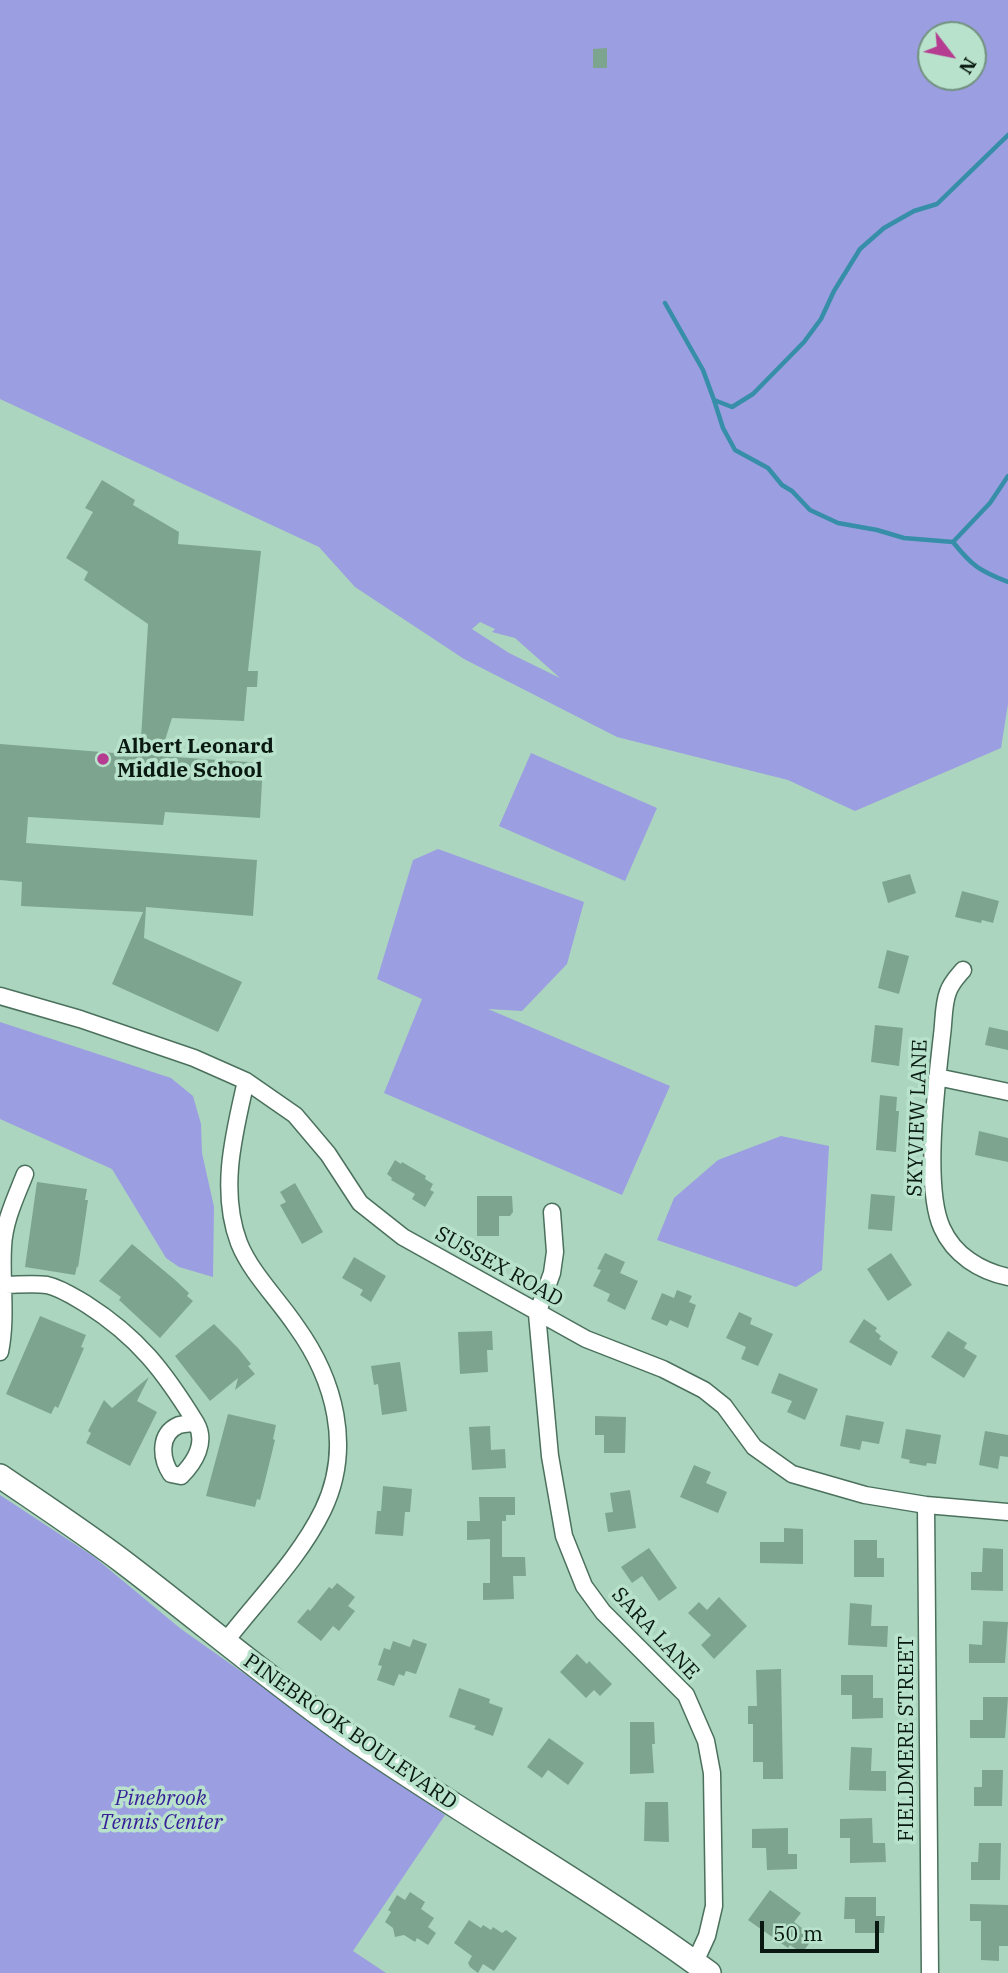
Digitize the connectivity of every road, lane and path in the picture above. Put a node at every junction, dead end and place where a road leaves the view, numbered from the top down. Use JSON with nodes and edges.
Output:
{"nodes":[{"id":1,"x":963,"y":970,"type":"dead end"},
{"id":2,"x":0,"y":996,"type":"edge"},
{"id":3,"x":937,"y":1077,"type":"junction"},
{"id":4,"x":246,"y":1081,"type":"junction"},
{"id":5,"x":1008,"y":1092,"type":"edge"},
{"id":6,"x":25,"y":1174,"type":"dead end"},
{"id":7,"x":552,"y":1212,"type":"dead end"},
{"id":8,"x":1008,"y":1277,"type":"edge"},
{"id":9,"x":3,"y":1285,"type":"junction"},
{"id":10,"x":537,"y":1314,"type":"junction"},
{"id":11,"x":0,"y":1352,"type":"edge"},
{"id":12,"x":196,"y":1423,"type":"dead end"},
{"id":13,"x":0,"y":1476,"type":"edge"},
{"id":14,"x":926,"y":1505,"type":"junction"},
{"id":15,"x":1008,"y":1512,"type":"edge"},
{"id":16,"x":225,"y":1642,"type":"junction"},
{"id":17,"x":702,"y":1968,"type":"edge"},
{"id":18,"x":930,"y":1973,"type":"edge"}],
"edges":[{"from":1,"to":3,"type":"street","name":"SKYVIEW LANE"},
{"from":2,"to":4,"type":"street","name":"SUSSEX ROAD"},
{"from":3,"to":5,"type":"street"},
{"from":3,"to":8,"type":"street","name":"SKYVIEW LANE"},
{"from":4,"to":10,"type":"street","name":"SUSSEX ROAD"},
{"from":4,"to":16,"type":"street"},
{"from":6,"to":9,"type":"street"},
{"from":7,"to":10,"type":"street","name":"SARA LANE"},
{"from":9,"to":11,"type":"street"},
{"from":9,"to":12,"type":"street"},
{"from":10,"to":14,"type":"street","name":"SUSSEX ROAD"},
{"from":10,"to":17,"type":"street","name":"SARA LANE"},
{"from":13,"to":16,"type":"street","name":"PINEBROOK BOULEVARD"},
{"from":14,"to":15,"type":"street","name":"SUSSEX ROAD"},
{"from":14,"to":18,"type":"street","name":"FIELDMERE STREET"},
{"from":16,"to":17,"type":"street","name":"PINEBROOK BOULEVARD"}]}
